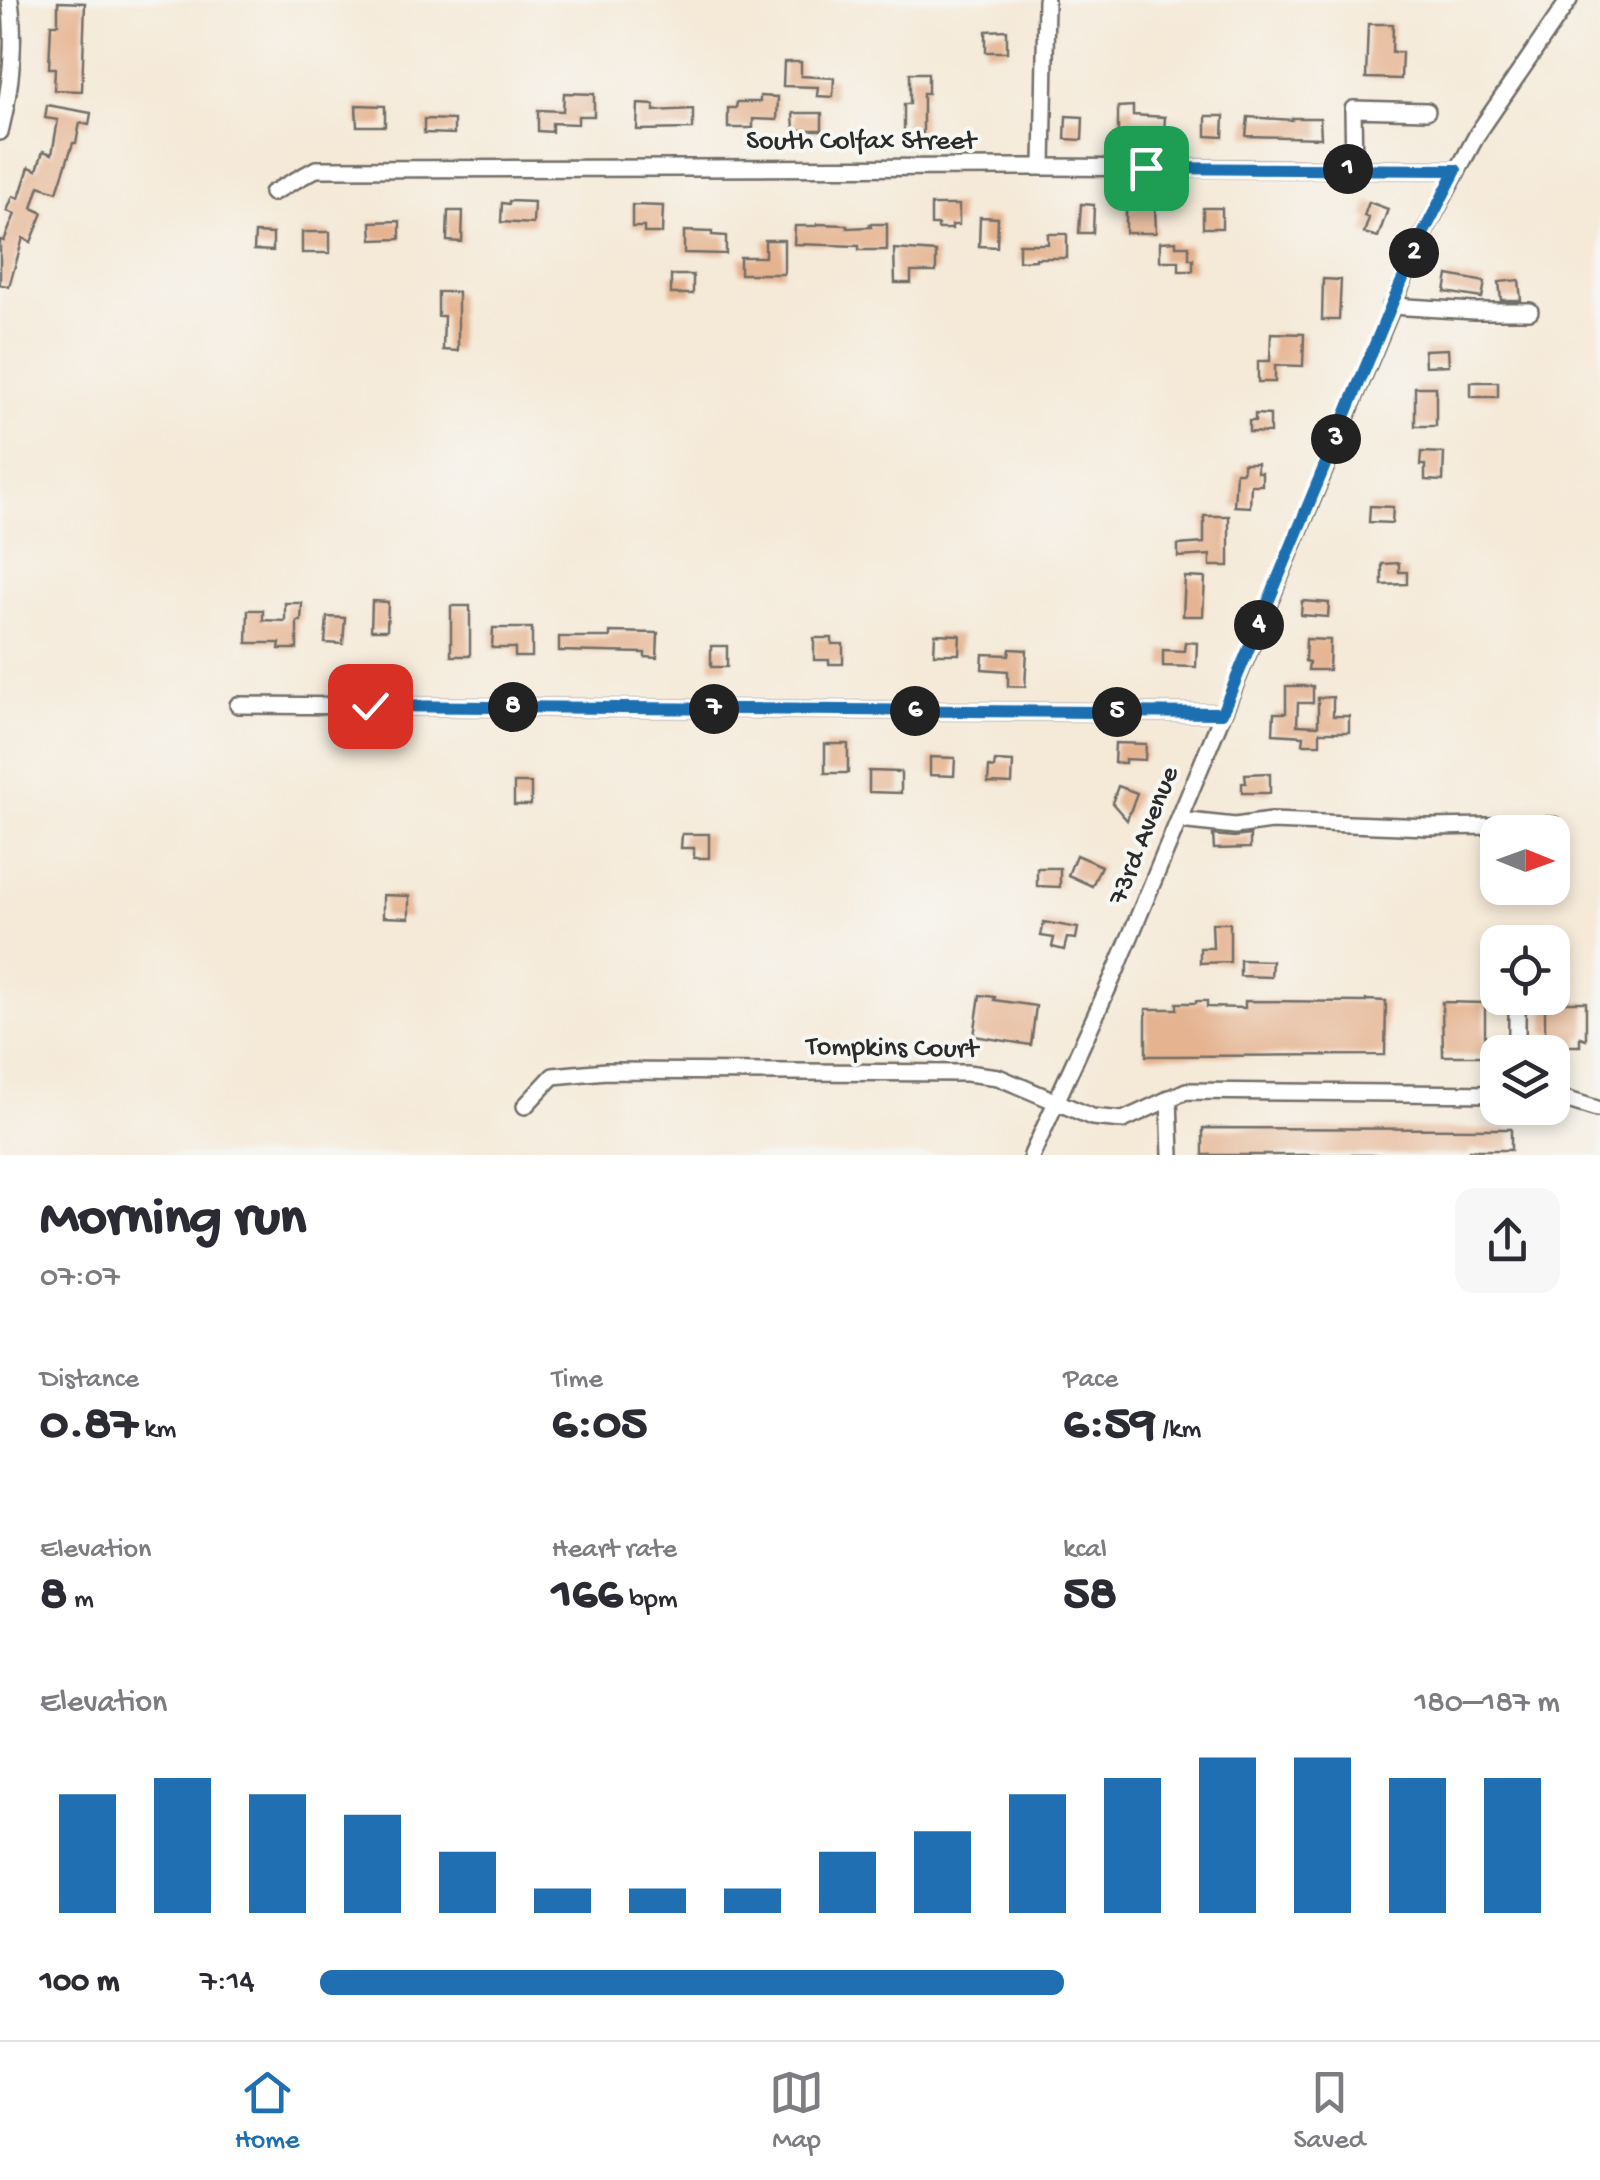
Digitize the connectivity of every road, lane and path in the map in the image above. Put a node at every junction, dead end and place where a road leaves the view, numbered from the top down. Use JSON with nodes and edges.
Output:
{"nodes":[{"id":1,"x":10,"y":0,"type":"edge"},
{"id":2,"x":1046,"y":0,"type":"edge"},
{"id":3,"x":1568,"y":0,"type":"edge"},
{"id":4,"x":1427,"y":111,"type":"dead end"},
{"id":5,"x":0,"y":132,"type":"edge"},
{"id":6,"x":1042,"y":167,"type":"junction"},
{"id":7,"x":1354,"y":170,"type":"junction"},
{"id":8,"x":1456,"y":170,"type":"junction"},
{"id":9,"x":272,"y":193,"type":"dead end"},
{"id":10,"x":1391,"y":306,"type":"junction"},
{"id":11,"x":1530,"y":310,"type":"dead end"},
{"id":12,"x":238,"y":705,"type":"dead end"},
{"id":13,"x":1222,"y":713,"type":"junction"},
{"id":14,"x":1178,"y":820,"type":"junction"},
{"id":15,"x":1480,"y":826,"type":"edge"},
{"id":16,"x":1480,"y":1094,"type":"edge"},
{"id":17,"x":1170,"y":1098,"type":"junction"},
{"id":18,"x":1058,"y":1101,"type":"junction"},
{"id":19,"x":1570,"y":1101,"type":"edge"},
{"id":20,"x":525,"y":1106,"type":"dead end"},
{"id":21,"x":1597,"y":1109,"type":"dead end"},
{"id":22,"x":1032,"y":1155,"type":"edge"},
{"id":23,"x":1171,"y":1155,"type":"edge"}],
"edges":[{"from":1,"to":5,"type":"street"},
{"from":2,"to":6,"type":"street"},
{"from":3,"to":8,"type":"street","name":"73rd Avenue"},
{"from":4,"to":7,"type":"street"},
{"from":6,"to":7,"type":"street","name":"South Colfax Street"},
{"from":6,"to":9,"type":"street","name":"South Colfax Street"},
{"from":7,"to":8,"type":"street","name":"South Colfax Street"},
{"from":8,"to":10,"type":"street","name":"73rd Avenue"},
{"from":10,"to":11,"type":"street"},
{"from":10,"to":13,"type":"street","name":"73rd Avenue"},
{"from":12,"to":13,"type":"street"},
{"from":13,"to":14,"type":"street","name":"73rd Avenue"},
{"from":14,"to":15,"type":"street"},
{"from":14,"to":18,"type":"street","name":"73rd Avenue"},
{"from":16,"to":17,"type":"street","name":"Tompkins Court"},
{"from":17,"to":18,"type":"street","name":"Tompkins Court"},
{"from":17,"to":23,"type":"street"},
{"from":18,"to":20,"type":"street","name":"Tompkins Court"},
{"from":18,"to":22,"type":"street","name":"73rd Avenue"},
{"from":19,"to":21,"type":"street"}]}
